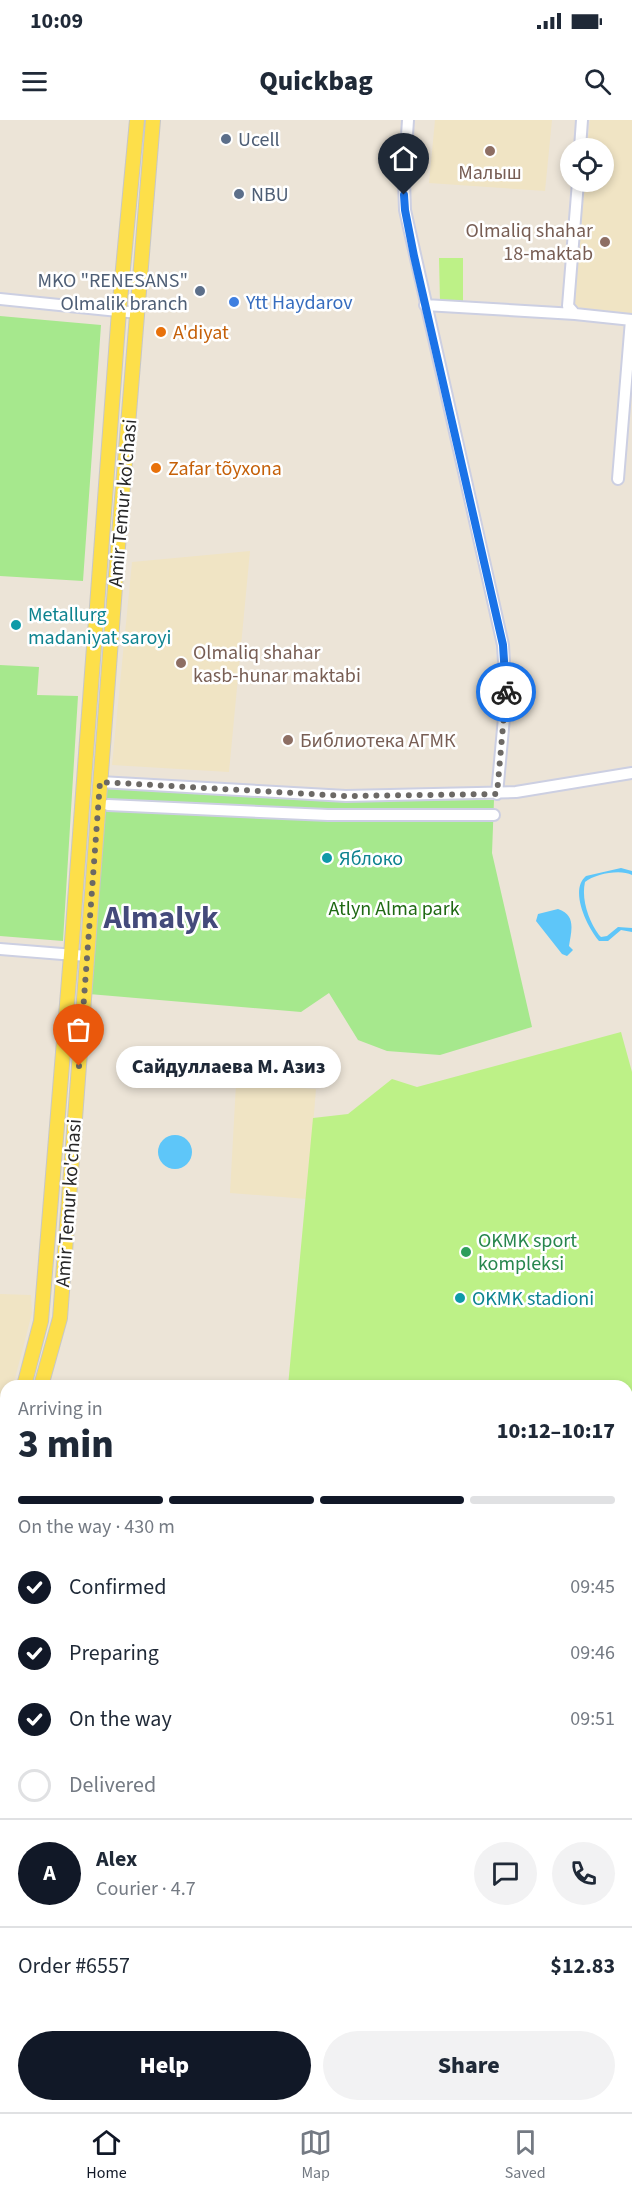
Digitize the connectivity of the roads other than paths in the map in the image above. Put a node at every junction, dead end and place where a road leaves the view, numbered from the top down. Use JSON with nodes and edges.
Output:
{"nodes":[{"id":1,"x":137,"y":120,"type":"edge"},
{"id":2,"x":153,"y":120,"type":"edge"},
{"id":3,"x":408,"y":120,"type":"edge"},
{"id":4,"x":582,"y":120,"type":"edge"},
{"id":5,"x":581,"y":138,"type":"edge"},
{"id":6,"x":577,"y":192,"type":"edge"},
{"id":7,"x":0,"y":299,"type":"edge"},
{"id":8,"x":425,"y":305,"type":"junction"},
{"id":9,"x":119,"y":311,"type":"junction"},
{"id":10,"x":138,"y":313,"type":"junction"},
{"id":11,"x":575,"y":314,"type":"junction"},
{"id":12,"x":631,"y":320,"type":"edge"},
{"id":13,"x":628,"y":403,"type":"edge"},
{"id":14,"x":618,"y":479,"type":"dead end"},
{"id":15,"x":118,"y":547,"type":"junction"},
{"id":16,"x":102,"y":550,"type":"junction"},
{"id":17,"x":91,"y":698,"type":"junction"},
{"id":18,"x":107,"y":700,"type":"junction"},
{"id":19,"x":632,"y":773,"type":"edge"},
{"id":20,"x":100,"y":782,"type":"junction"},
{"id":21,"x":497,"y":794,"type":"junction"},
{"id":22,"x":108,"y":805,"type":"dead end"},
{"id":23,"x":494,"y":815,"type":"dead end"},
{"id":24,"x":0,"y":949,"type":"edge"},
{"id":25,"x":72,"y":955,"type":"junction"},
{"id":26,"x":87,"y":956,"type":"junction"},
{"id":27,"x":26,"y":1380,"type":"edge"},
{"id":28,"x":43,"y":1380,"type":"edge"}],
"edges":[{"from":1,"to":9,"type":"main road","name":"Amir Temur ko'chasi"},
{"from":2,"to":10,"type":"main road","name":"Amir Temur ko'chasi"},
{"from":3,"to":8,"type":"street"},
{"from":4,"to":5,"type":"street"},
{"from":6,"to":11,"type":"street"},
{"from":7,"to":9,"type":"street"},
{"from":8,"to":11,"type":"street"},
{"from":8,"to":21,"type":"street"},
{"from":9,"to":10,"type":"street"},
{"from":9,"to":16,"type":"main road","name":"Amir Temur ko'chasi"},
{"from":10,"to":15,"type":"main road","name":"Amir Temur ko'chasi"},
{"from":11,"to":12,"type":"street"},
{"from":12,"to":13,"type":"street"},
{"from":13,"to":14,"type":"street"},
{"from":15,"to":16,"type":"main road"},
{"from":15,"to":18,"type":"main road","name":"Amir Temur ko'chasi"},
{"from":16,"to":17,"type":"main road","name":"Amir Temur ko'chasi"},
{"from":17,"to":18,"type":"main road"},
{"from":17,"to":25,"type":"main road","name":"Amir Temur ko'chasi"},
{"from":18,"to":20,"type":"main road","name":"Amir Temur ko'chasi"},
{"from":19,"to":21,"type":"street"},
{"from":20,"to":21,"type":"street"},
{"from":20,"to":26,"type":"main road","name":"Amir Temur ko'chasi"},
{"from":22,"to":23,"type":"street"},
{"from":24,"to":25,"type":"street"},
{"from":25,"to":26,"type":"street"},
{"from":25,"to":27,"type":"main road","name":"Amir Temur ko'chasi"},
{"from":26,"to":28,"type":"main road","name":"Amir Temur ko'chasi"}]}
